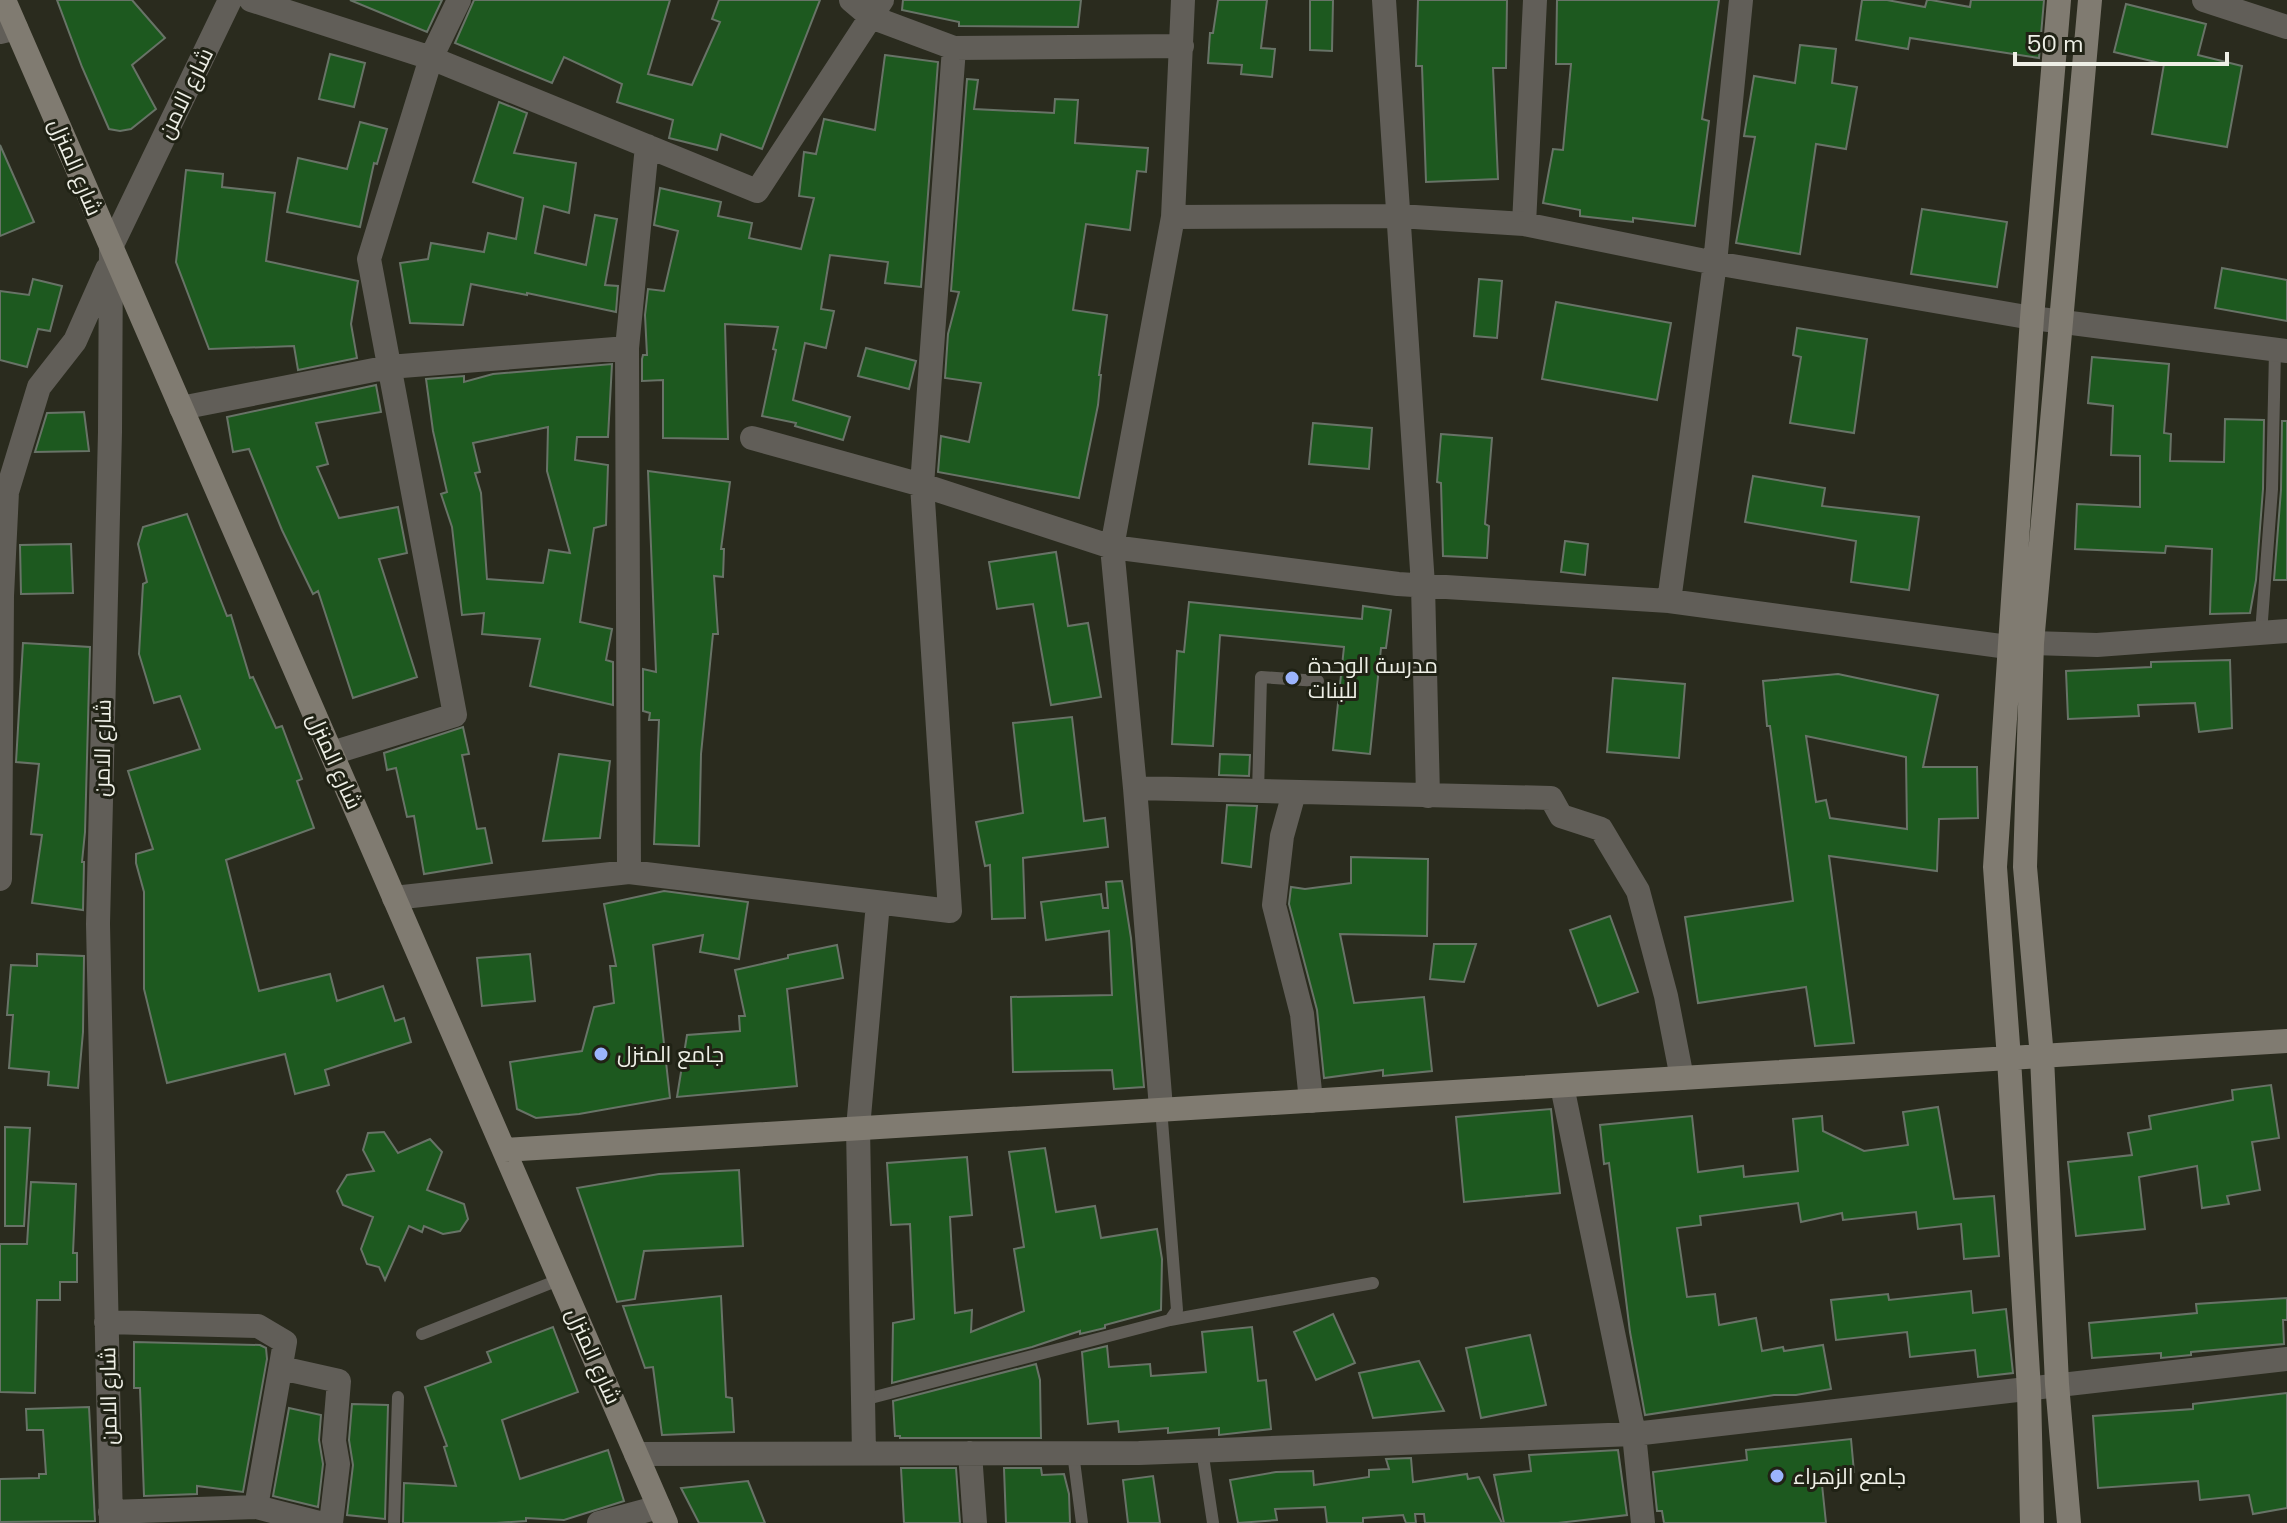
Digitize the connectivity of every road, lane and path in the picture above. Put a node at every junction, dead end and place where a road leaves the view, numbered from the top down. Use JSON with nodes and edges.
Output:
{"nodes":[{"id":1,"x":4,"y":0,"type":"edge"},
{"id":2,"x":230,"y":0,"type":"edge"},
{"id":3,"x":251,"y":0,"type":"edge"},
{"id":4,"x":459,"y":0,"type":"edge"},
{"id":5,"x":851,"y":0,"type":"edge"},
{"id":6,"x":1183,"y":0,"type":"edge"},
{"id":7,"x":1384,"y":0,"type":"edge"},
{"id":8,"x":1535,"y":0,"type":"edge"},
{"id":9,"x":1741,"y":0,"type":"edge"},
{"id":10,"x":2059,"y":0,"type":"edge"},
{"id":11,"x":2090,"y":0,"type":"edge"},
{"id":12,"x":2204,"y":0,"type":"edge"},
{"id":13,"x":876,"y":8,"type":"edge"},
{"id":14,"x":2287,"y":27,"type":"edge"},
{"id":15,"x":8,"y":30,"type":"edge"},
{"id":16,"x":1182,"y":46,"type":"junction"},
{"id":17,"x":954,"y":48,"type":"junction"},
{"id":18,"x":431,"y":58,"type":"junction"},
{"id":19,"x":647,"y":146,"type":"junction"},
{"id":20,"x":1399,"y":216,"type":"junction"},
{"id":21,"x":1173,"y":217,"type":"junction"},
{"id":22,"x":1524,"y":224,"type":"junction"},
{"id":23,"x":111,"y":253,"type":"junction"},
{"id":24,"x":1715,"y":263,"type":"junction"},
{"id":25,"x":2032,"y":318,"type":"junction"},
{"id":26,"x":2061,"y":321,"type":"junction"},
{"id":27,"x":627,"y":348,"type":"junction"},
{"id":28,"x":2281,"y":351,"type":"edge"},
{"id":29,"x":389,"y":367,"type":"junction"},
{"id":30,"x":181,"y":408,"type":"junction"},
{"id":31,"x":752,"y":438,"type":"dead end"},
{"id":32,"x":922,"y":485,"type":"junction"},
{"id":33,"x":1112,"y":547,"type":"junction"},
{"id":34,"x":1423,"y":585,"type":"junction"},
{"id":35,"x":1,"y":596,"type":"edge"},
{"id":36,"x":1669,"y":601,"type":"junction"},
{"id":37,"x":2287,"y":631,"type":"edge"},
{"id":38,"x":2261,"y":633,"type":"junction"},
{"id":39,"x":2020,"y":645,"type":"junction"},
{"id":40,"x":1318,"y":681,"type":"dead end"},
{"id":41,"x":332,"y":753,"type":"junction"},
{"id":42,"x":1135,"y":788,"type":"junction"},
{"id":43,"x":1258,"y":793,"type":"junction"},
{"id":44,"x":1294,"y":793,"type":"junction"},
{"id":45,"x":1428,"y":796,"type":"junction"},
{"id":46,"x":629,"y":872,"type":"junction"},
{"id":47,"x":0,"y":879,"type":"edge"},
{"id":48,"x":394,"y":898,"type":"junction"},
{"id":49,"x":878,"y":903,"type":"junction"},
{"id":50,"x":2287,"y":1041,"type":"edge"},
{"id":51,"x":2042,"y":1057,"type":"junction"},
{"id":52,"x":2009,"y":1059,"type":"junction"},
{"id":53,"x":1682,"y":1078,"type":"junction"},
{"id":54,"x":1562,"y":1086,"type":"junction"},
{"id":55,"x":1311,"y":1101,"type":"junction"},
{"id":56,"x":1161,"y":1108,"type":"junction"},
{"id":57,"x":858,"y":1128,"type":"junction"},
{"id":58,"x":504,"y":1150,"type":"junction"},
{"id":59,"x":561,"y":1279,"type":"junction"},
{"id":60,"x":1373,"y":1283,"type":"dead end"},
{"id":61,"x":1170,"y":1320,"type":"junction"},
{"id":62,"x":106,"y":1322,"type":"junction"},
{"id":63,"x":422,"y":1334,"type":"dead end"},
{"id":64,"x":2287,"y":1359,"type":"edge"},
{"id":65,"x":281,"y":1368,"type":"junction"},
{"id":66,"x":2057,"y":1384,"type":"junction"},
{"id":67,"x":2029,"y":1390,"type":"junction"},
{"id":68,"x":398,"y":1397,"type":"dead end"},
{"id":69,"x":863,"y":1400,"type":"junction"},
{"id":70,"x":1634,"y":1434,"type":"junction"},
{"id":71,"x":1202,"y":1450,"type":"junction"},
{"id":72,"x":864,"y":1453,"type":"junction"},
{"id":73,"x":970,"y":1453,"type":"junction"},
{"id":74,"x":1073,"y":1453,"type":"junction"},
{"id":75,"x":636,"y":1454,"type":"junction"},
{"id":76,"x":256,"y":1507,"type":"junction"},
{"id":77,"x":663,"y":1515,"type":"edge"},
{"id":78,"x":111,"y":1518,"type":"edge"},
{"id":79,"x":319,"y":1523,"type":"edge"},
{"id":80,"x":331,"y":1523,"type":"edge"},
{"id":81,"x":394,"y":1523,"type":"edge"},
{"id":82,"x":599,"y":1523,"type":"edge"},
{"id":83,"x":975,"y":1523,"type":"edge"},
{"id":84,"x":1082,"y":1523,"type":"edge"},
{"id":85,"x":1213,"y":1523,"type":"edge"},
{"id":86,"x":1643,"y":1523,"type":"edge"},
{"id":87,"x":2032,"y":1523,"type":"edge"},
{"id":88,"x":2069,"y":1523,"type":"edge"}],
"edges":[{"from":1,"to":15,"type":"street","name":"شارع المنزل"},
{"from":2,"to":23,"type":"street","name":"شارع الامن"},
{"from":3,"to":18,"type":"street"},
{"from":4,"to":18,"type":"street"},
{"from":5,"to":13,"type":"street"},
{"from":6,"to":16,"type":"street"},
{"from":7,"to":20,"type":"street"},
{"from":8,"to":22,"type":"street"},
{"from":9,"to":24,"type":"street"},
{"from":10,"to":25,"type":"street"},
{"from":11,"to":26,"type":"street"},
{"from":12,"to":14,"type":"street"},
{"from":13,"to":17,"type":"street"},
{"from":13,"to":19,"type":"street"},
{"from":15,"to":23,"type":"street","name":"شارع المنزل"},
{"from":16,"to":17,"type":"street"},
{"from":16,"to":21,"type":"street"},
{"from":17,"to":32,"type":"street"},
{"from":18,"to":19,"type":"street"},
{"from":18,"to":29,"type":"street"},
{"from":19,"to":27,"type":"street"},
{"from":20,"to":21,"type":"street"},
{"from":20,"to":22,"type":"street"},
{"from":20,"to":34,"type":"street"},
{"from":21,"to":33,"type":"street"},
{"from":22,"to":24,"type":"street"},
{"from":23,"to":30,"type":"street","name":"شارع المنزل"},
{"from":23,"to":35,"type":"street"},
{"from":23,"to":62,"type":"street","name":"شارع الامن"},
{"from":24,"to":25,"type":"street"},
{"from":24,"to":36,"type":"street"},
{"from":25,"to":26,"type":"street"},
{"from":25,"to":39,"type":"street"},
{"from":26,"to":28,"type":"street"},
{"from":26,"to":39,"type":"street"},
{"from":27,"to":29,"type":"street"},
{"from":27,"to":46,"type":"street"},
{"from":28,"to":38,"type":"lane"},
{"from":29,"to":30,"type":"street"},
{"from":29,"to":41,"type":"street"},
{"from":30,"to":41,"type":"street","name":"شارع المنزل"},
{"from":31,"to":32,"type":"street"},
{"from":32,"to":33,"type":"street"},
{"from":32,"to":49,"type":"street"},
{"from":33,"to":34,"type":"street"},
{"from":33,"to":42,"type":"street"},
{"from":34,"to":36,"type":"street"},
{"from":34,"to":45,"type":"street"},
{"from":35,"to":47,"type":"street"},
{"from":36,"to":39,"type":"street"},
{"from":37,"to":38,"type":"street"},
{"from":38,"to":39,"type":"street"},
{"from":39,"to":51,"type":"street"},
{"from":39,"to":52,"type":"street"},
{"from":40,"to":43,"type":"lane"},
{"from":41,"to":48,"type":"street","name":"شارع المنزل"},
{"from":42,"to":43,"type":"street"},
{"from":42,"to":56,"type":"street"},
{"from":43,"to":44,"type":"street"},
{"from":44,"to":45,"type":"street"},
{"from":44,"to":55,"type":"street"},
{"from":45,"to":53,"type":"street"},
{"from":46,"to":48,"type":"street"},
{"from":46,"to":49,"type":"street"},
{"from":48,"to":58,"type":"street","name":"شارع المنزل"},
{"from":49,"to":57,"type":"street"},
{"from":50,"to":51,"type":"street"},
{"from":51,"to":52,"type":"street"},
{"from":51,"to":66,"type":"street"},
{"from":52,"to":53,"type":"street"},
{"from":52,"to":67,"type":"street"},
{"from":53,"to":54,"type":"street"},
{"from":54,"to":55,"type":"street"},
{"from":54,"to":70,"type":"street"},
{"from":55,"to":56,"type":"street"},
{"from":56,"to":57,"type":"street"},
{"from":56,"to":61,"type":"lane"},
{"from":57,"to":58,"type":"street"},
{"from":57,"to":69,"type":"street"},
{"from":58,"to":59,"type":"street","name":"شارع المنزل"},
{"from":59,"to":63,"type":"lane"},
{"from":59,"to":75,"type":"street","name":"شارع المنزل"},
{"from":60,"to":61,"type":"lane"},
{"from":61,"to":69,"type":"lane"},
{"from":62,"to":65,"type":"street"},
{"from":62,"to":78,"type":"street","name":"شارع الامن"},
{"from":64,"to":66,"type":"street"},
{"from":65,"to":76,"type":"street"},
{"from":65,"to":80,"type":"street"},
{"from":66,"to":67,"type":"street"},
{"from":66,"to":88,"type":"street"},
{"from":67,"to":70,"type":"street"},
{"from":67,"to":87,"type":"street"},
{"from":68,"to":81,"type":"lane"},
{"from":69,"to":72,"type":"street"},
{"from":70,"to":71,"type":"street"},
{"from":70,"to":86,"type":"street"},
{"from":71,"to":74,"type":"street"},
{"from":71,"to":85,"type":"lane"},
{"from":72,"to":73,"type":"street"},
{"from":72,"to":75,"type":"street"},
{"from":73,"to":74,"type":"street"},
{"from":73,"to":83,"type":"street"},
{"from":74,"to":84,"type":"lane"},
{"from":75,"to":77,"type":"street","name":"شارع المنزل"},
{"from":76,"to":78,"type":"street"},
{"from":76,"to":79,"type":"street"},
{"from":77,"to":82,"type":"street"}]}
